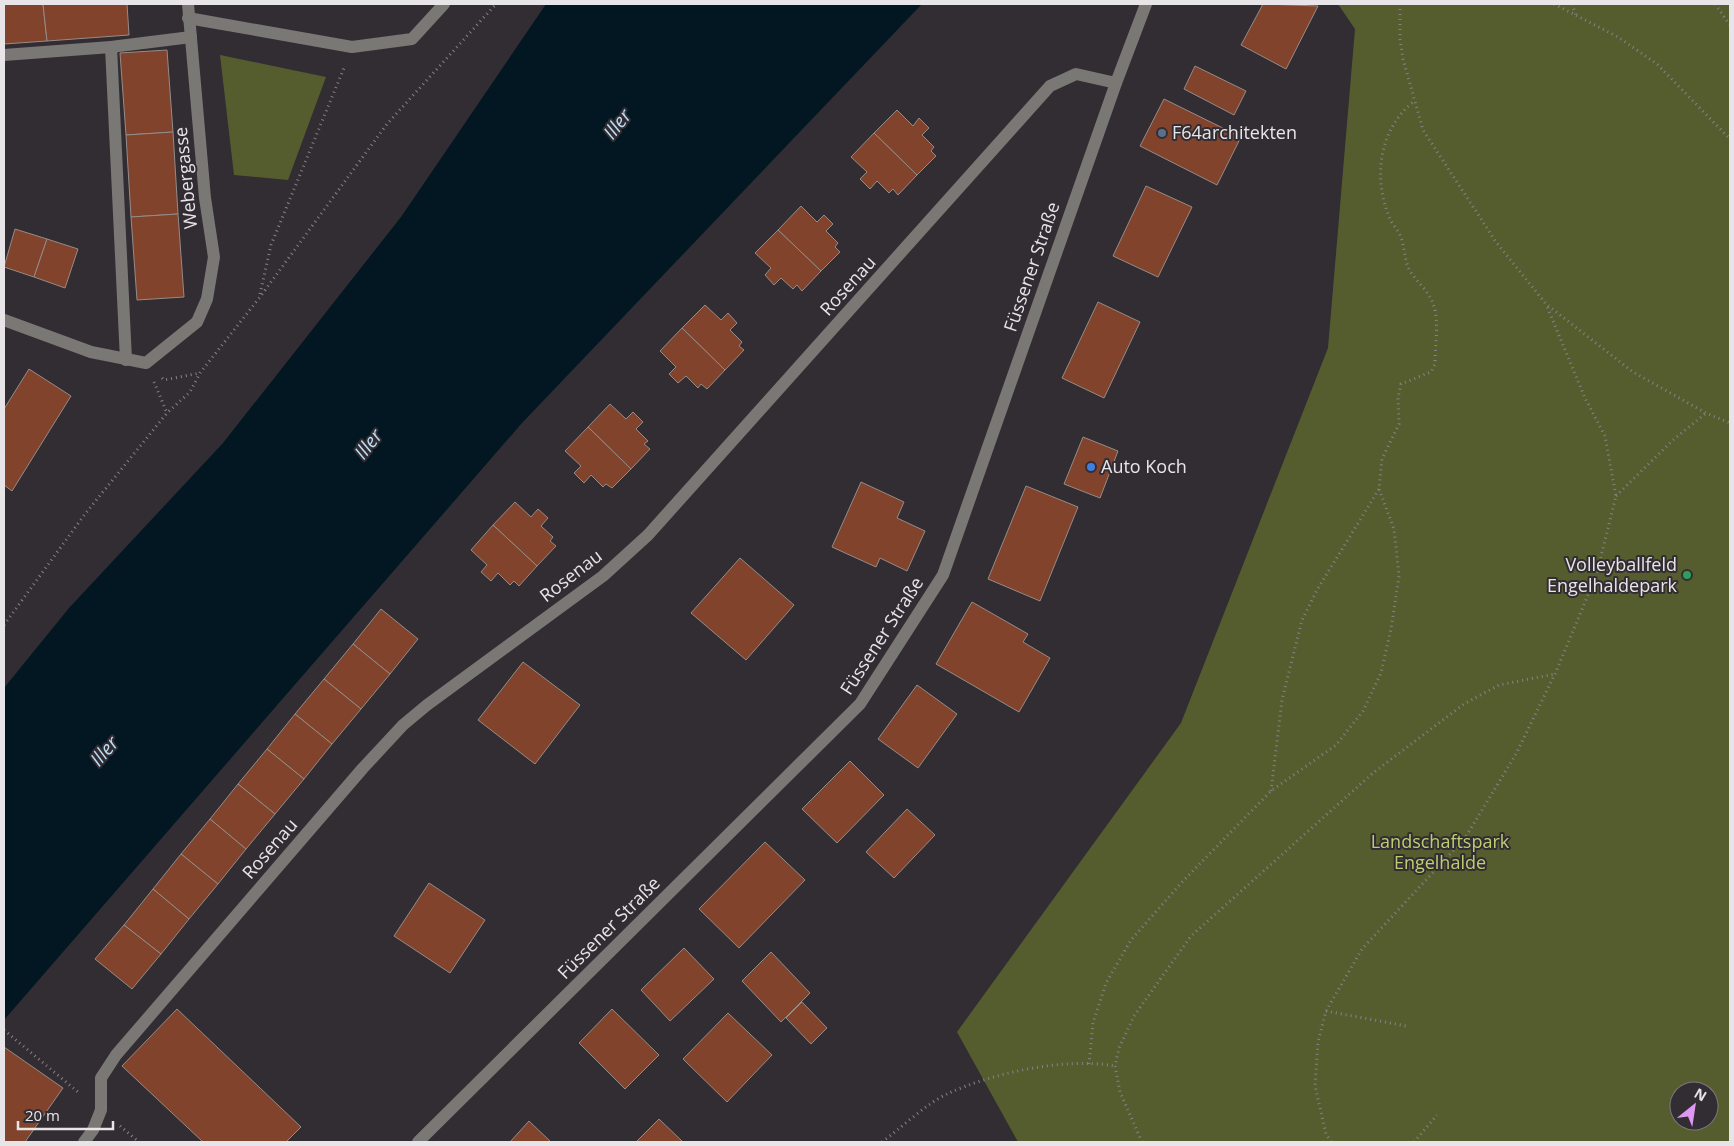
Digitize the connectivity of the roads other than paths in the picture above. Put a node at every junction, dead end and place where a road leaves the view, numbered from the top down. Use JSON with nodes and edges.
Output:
{"nodes":[{"id":1,"x":188,"y":4,"type":"edge"},
{"id":2,"x":444,"y":4,"type":"edge"},
{"id":3,"x":1146,"y":4,"type":"edge"},
{"id":4,"x":188,"y":18,"type":"junction"},
{"id":5,"x":191,"y":37,"type":"junction"},
{"id":6,"x":111,"y":47,"type":"junction"},
{"id":7,"x":4,"y":56,"type":"edge"},
{"id":8,"x":1116,"y":83,"type":"junction"},
{"id":9,"x":4,"y":320,"type":"edge"},
{"id":10,"x":126,"y":360,"type":"junction"},
{"id":11,"x":84,"y":1142,"type":"edge"},
{"id":12,"x":418,"y":1142,"type":"edge"}],
"edges":[{"from":1,"to":4,"type":"street","name":"Webergasse"},
{"from":2,"to":4,"type":"street"},
{"from":3,"to":8,"type":"street","name":"Füssener Straße"},
{"from":4,"to":5,"type":"street","name":"Webergasse"},
{"from":5,"to":6,"type":"street"},
{"from":5,"to":10,"type":"street","name":"Webergasse"},
{"from":6,"to":7,"type":"street"},
{"from":6,"to":10,"type":"street"},
{"from":8,"to":11,"type":"street","name":"Rosenau"},
{"from":8,"to":12,"type":"street","name":"Füssener Straße"},
{"from":9,"to":10,"type":"street"}]}
